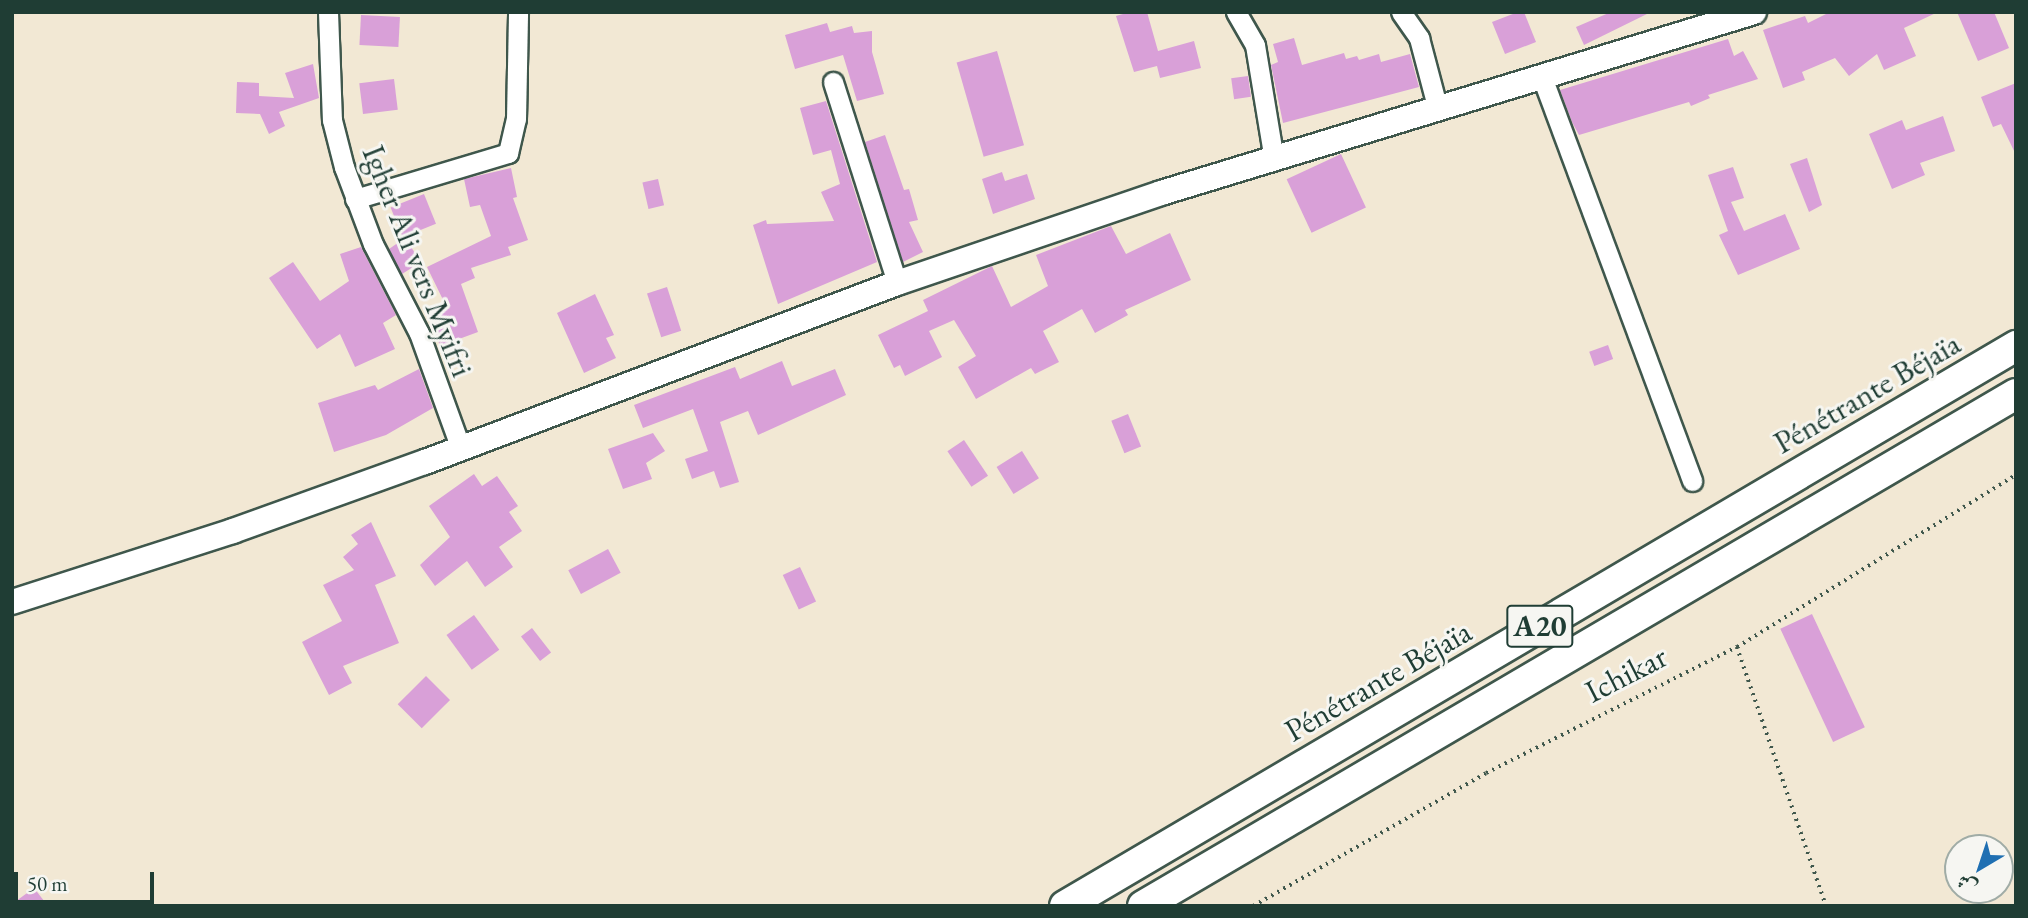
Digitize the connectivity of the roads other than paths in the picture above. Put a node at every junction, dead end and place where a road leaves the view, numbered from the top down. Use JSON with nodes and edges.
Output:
{"nodes":[{"id":1,"x":328,"y":12,"type":"edge"},
{"id":2,"x":518,"y":12,"type":"edge"},
{"id":3,"x":1236,"y":12,"type":"edge"},
{"id":4,"x":1401,"y":12,"type":"edge"},
{"id":5,"x":1754,"y":12,"type":"edge"},
{"id":6,"x":1542,"y":77,"type":"junction"},
{"id":7,"x":833,"y":82,"type":"dead end"},
{"id":8,"x":1438,"y":110,"type":"junction"},
{"id":9,"x":1274,"y":160,"type":"junction"},
{"id":10,"x":355,"y":199,"type":"junction"},
{"id":11,"x":897,"y":283,"type":"junction"},
{"id":12,"x":2016,"y":346,"type":"edge"},
{"id":13,"x":2016,"y":394,"type":"edge"},
{"id":14,"x":460,"y":446,"type":"junction"},
{"id":15,"x":1692,"y":481,"type":"dead end"},
{"id":16,"x":12,"y":602,"type":"edge"},
{"id":17,"x":1065,"y":906,"type":"edge"},
{"id":18,"x":1143,"y":906,"type":"edge"}],
"edges":[{"from":1,"to":10,"type":"street","name":"Igher Ali vers Myifri"},
{"from":2,"to":10,"type":"street"},
{"from":3,"to":9,"type":"street"},
{"from":4,"to":8,"type":"street"},
{"from":5,"to":6,"type":"main road"},
{"from":6,"to":8,"type":"main road"},
{"from":6,"to":15,"type":"street"},
{"from":7,"to":11,"type":"street"},
{"from":8,"to":9,"type":"main road"},
{"from":9,"to":11,"type":"main road"},
{"from":10,"to":14,"type":"street","name":"Igher Ali vers Myifri"},
{"from":11,"to":14,"type":"main road"},
{"from":12,"to":17,"type":"highway","name":"Pénétrante Béjaïa","number":"A20"},
{"from":13,"to":18,"type":"highway","number":"A20"},
{"from":14,"to":16,"type":"main road"}]}
